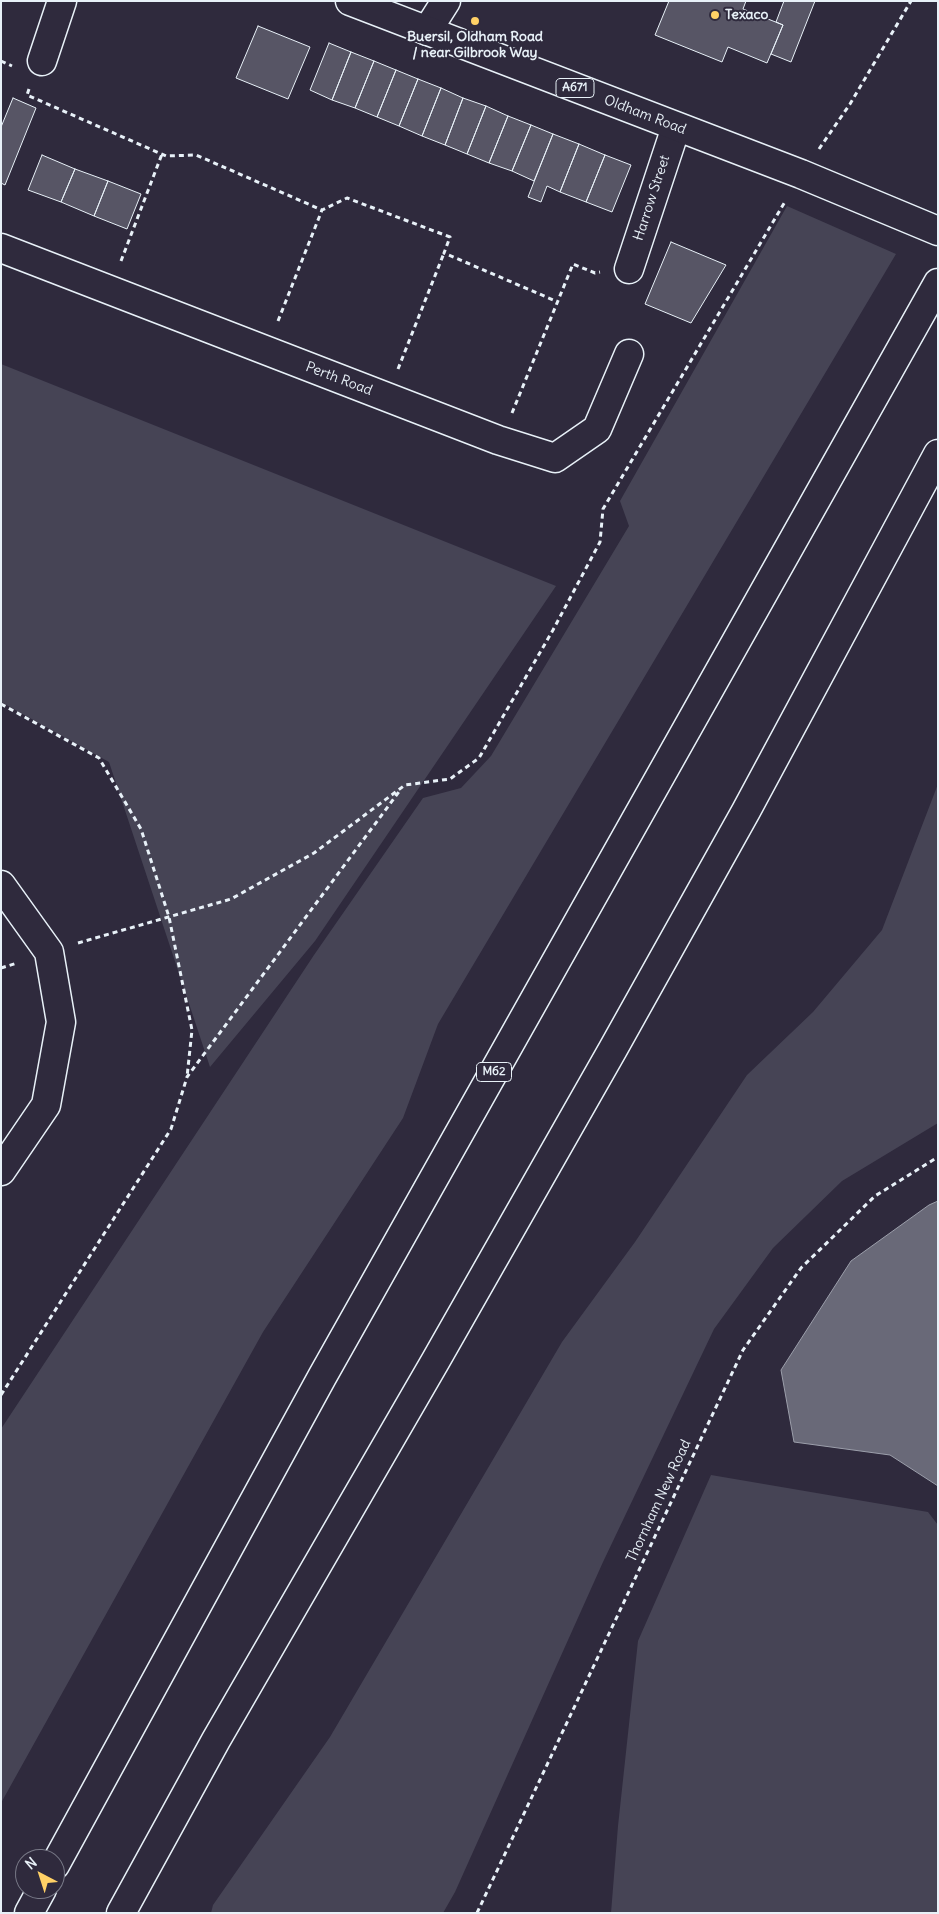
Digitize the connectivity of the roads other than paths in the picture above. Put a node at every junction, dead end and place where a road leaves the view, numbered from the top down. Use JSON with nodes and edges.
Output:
{"nodes":[{"id":1,"x":62,"y":1,"type":"edge"},
{"id":2,"x":350,"y":1,"type":"edge"},
{"id":3,"x":446,"y":1,"type":"edge"},
{"id":4,"x":427,"y":31,"type":"junction"},
{"id":5,"x":42,"y":61,"type":"road end"},
{"id":6,"x":676,"y":127,"type":"junction"},
{"id":7,"x":938,"y":231,"type":"edge"},
{"id":8,"x":1,"y":248,"type":"edge"},
{"id":9,"x":628,"y":269,"type":"dead end"},
{"id":10,"x":938,"y":283,"type":"edge"},
{"id":11,"x":629,"y":354,"type":"dead end"},
{"id":12,"x":938,"y":454,"type":"edge"},
{"id":13,"x":1,"y":885,"type":"edge"},
{"id":14,"x":1,"y":1171,"type":"edge"},
{"id":15,"x":63,"y":1849,"type":"edge"},
{"id":16,"x":37,"y":1899,"type":"edge"},
{"id":17,"x":29,"y":1913,"type":"edge"},
{"id":18,"x":121,"y":1913,"type":"edge"}],
"edges":[{"from":1,"to":5,"type":"main road"},
{"from":2,"to":4,"type":"main road","name":"Oldham Road","number":"A671"},
{"from":3,"to":4,"type":"main road"},
{"from":4,"to":6,"type":"main road","name":"Oldham Road","number":"A671"},
{"from":6,"to":7,"type":"main road","name":"Oldham Road","number":"A671"},
{"from":6,"to":9,"type":"main road","name":"Harrow Street"},
{"from":8,"to":11,"type":"main road","name":"Perth Road"},
{"from":10,"to":15,"type":"main road","number":"M62"},
{"from":12,"to":18,"type":"main road"},
{"from":13,"to":14,"type":"main road"},
{"from":16,"to":17,"type":"main road"}]}
